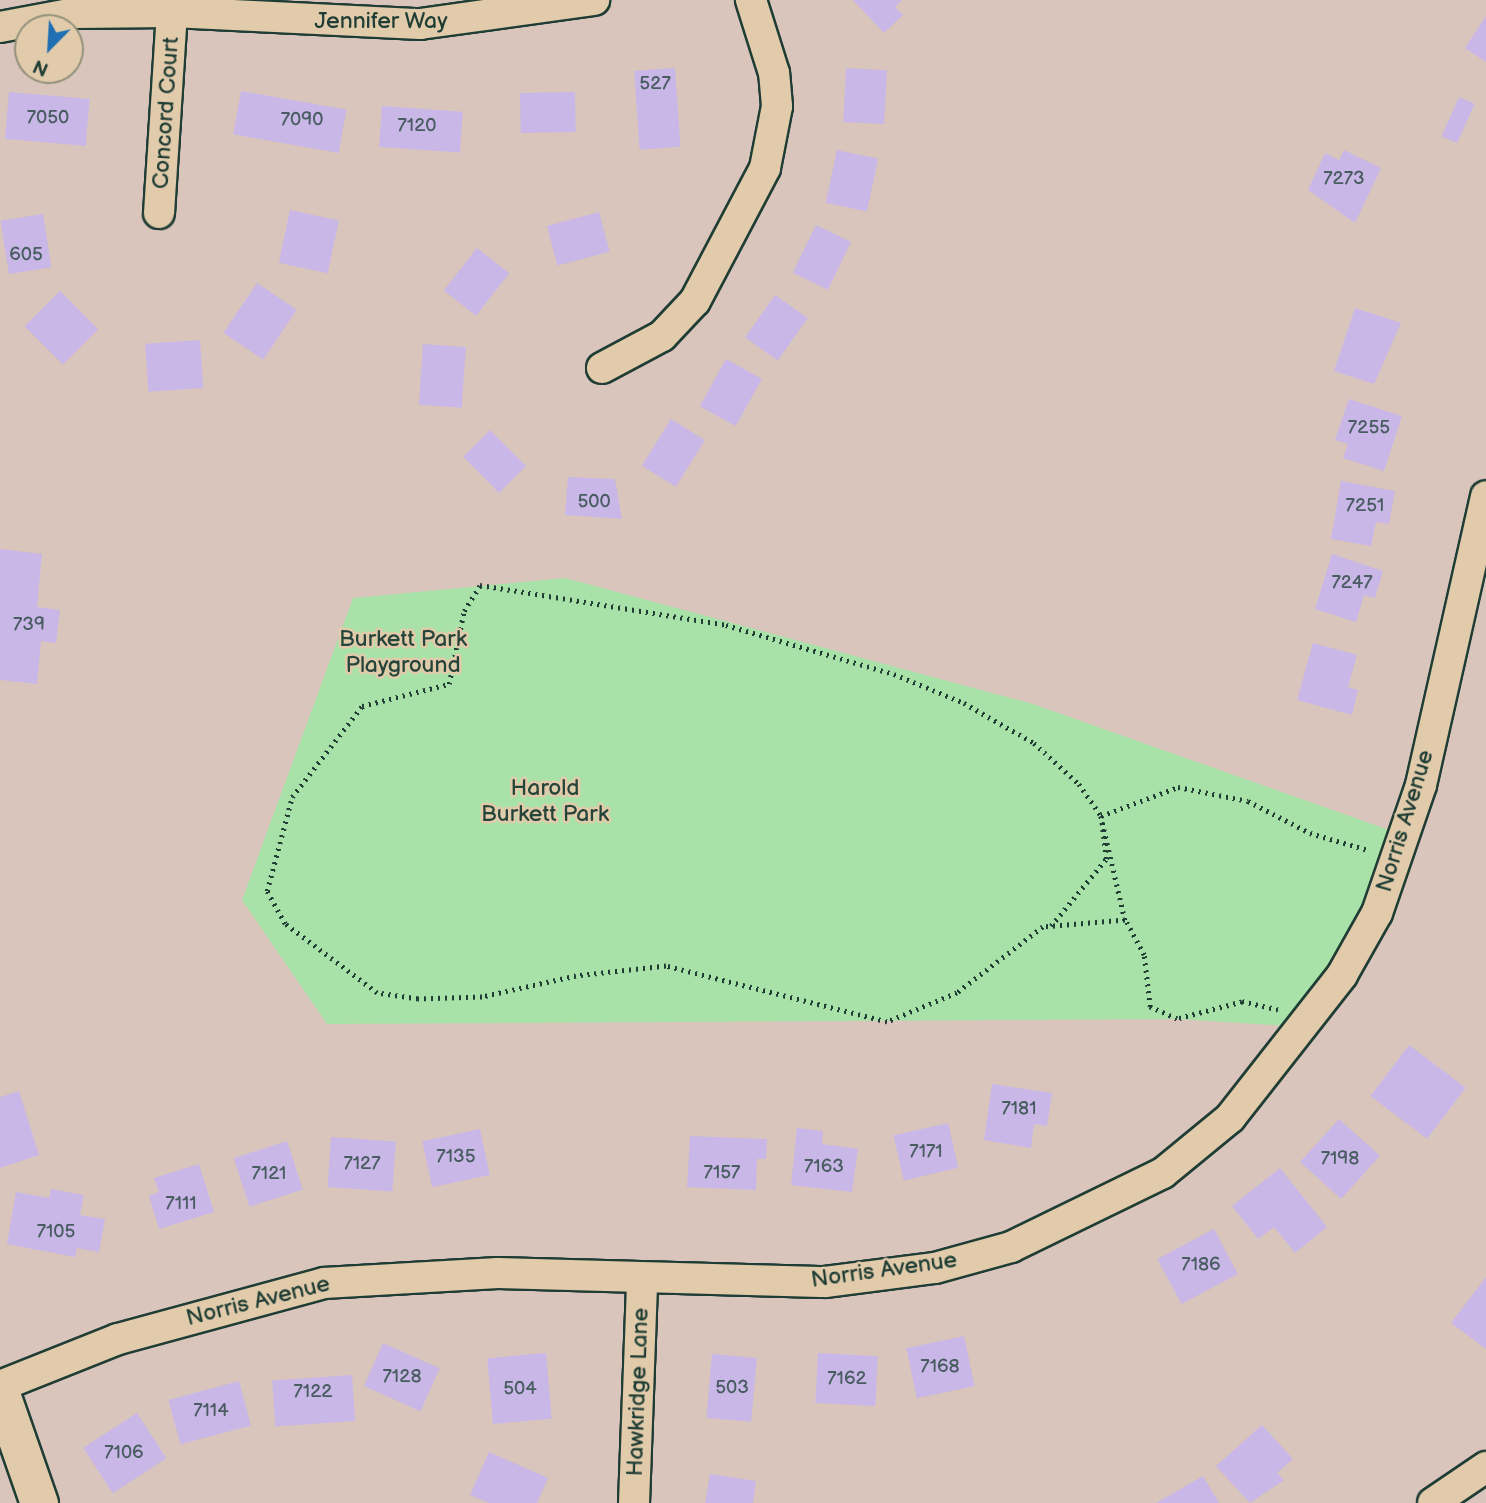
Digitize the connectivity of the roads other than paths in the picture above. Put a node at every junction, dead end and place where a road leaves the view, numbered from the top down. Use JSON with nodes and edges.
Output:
{"nodes":[{"id":1,"x":594,"y":0,"type":"edge"},
{"id":2,"x":751,"y":0,"type":"edge"},
{"id":3,"x":172,"y":12,"type":"junction"},
{"id":4,"x":0,"y":27,"type":"edge"},
{"id":5,"x":159,"y":213,"type":"dead end"},
{"id":6,"x":602,"y":368,"type":"dead end"},
{"id":7,"x":1486,"y":496,"type":"edge"},
{"id":8,"x":1481,"y":540,"type":"edge"},
{"id":9,"x":642,"y":1280,"type":"junction"},
{"id":10,"x":0,"y":1388,"type":"edge"},
{"id":11,"x":1486,"y":1467,"type":"edge"},
{"id":12,"x":39,"y":1503,"type":"edge"},
{"id":13,"x":634,"y":1503,"type":"edge"},
{"id":14,"x":1433,"y":1503,"type":"edge"}],
"edges":[{"from":1,"to":3,"type":"street","name":"Jennifer Way"},
{"from":2,"to":6,"type":"street"},
{"from":3,"to":4,"type":"street","name":"Jennifer Way"},
{"from":3,"to":5,"type":"street","name":"Concord Court"},
{"from":7,"to":8,"type":"street","name":"Norris Avenue"},
{"from":8,"to":9,"type":"street","name":"Norris Avenue"},
{"from":9,"to":10,"type":"street","name":"Norris Avenue"},
{"from":9,"to":13,"type":"street","name":"Hawkridge Lane"},
{"from":10,"to":12,"type":"street"},
{"from":11,"to":14,"type":"street"}]}
